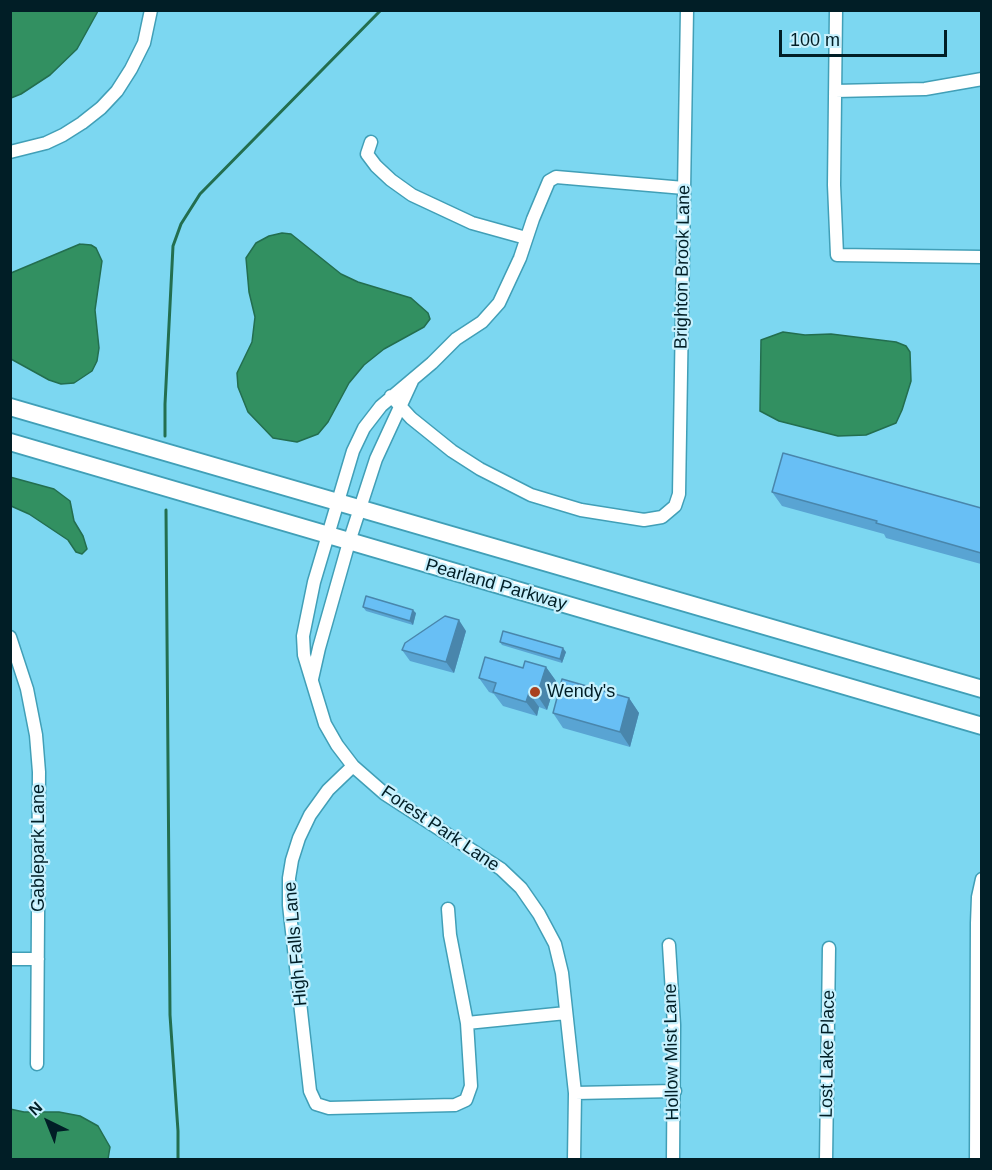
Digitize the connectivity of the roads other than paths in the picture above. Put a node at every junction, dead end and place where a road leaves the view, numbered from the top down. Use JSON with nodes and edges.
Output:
{"nodes":[{"id":1,"x":151,"y":10,"type":"edge"},
{"id":2,"x":687,"y":10,"type":"edge"},
{"id":3,"x":836,"y":10,"type":"edge"},
{"id":4,"x":981,"y":79,"type":"edge"},
{"id":5,"x":835,"y":91,"type":"junction"},
{"id":6,"x":371,"y":142,"type":"dead end"},
{"id":7,"x":10,"y":152,"type":"edge"},
{"id":8,"x":684,"y":188,"type":"junction"},
{"id":9,"x":526,"y":237,"type":"junction"},
{"id":10,"x":981,"y":257,"type":"edge"},
{"id":11,"x":415,"y":376,"type":"junction"},
{"id":12,"x":391,"y":396,"type":"junction"},
{"id":13,"x":402,"y":406,"type":"junction"},
{"id":14,"x":10,"y":407,"type":"edge"},
{"id":15,"x":10,"y":442,"type":"edge"},
{"id":16,"x":339,"y":504,"type":"junction"},
{"id":17,"x":359,"y":509,"type":"junction"},
{"id":18,"x":328,"y":536,"type":"junction"},
{"id":19,"x":348,"y":542,"type":"junction"},
{"id":20,"x":10,"y":637,"type":"edge"},
{"id":21,"x":312,"y":681,"type":"junction"},
{"id":22,"x":981,"y":690,"type":"edge"},
{"id":23,"x":981,"y":726,"type":"edge"},
{"id":24,"x":352,"y":766,"type":"junction"},
{"id":25,"x":981,"y":879,"type":"edge"},
{"id":26,"x":448,"y":909,"type":"dead end"},
{"id":27,"x":669,"y":945,"type":"dead end"},
{"id":28,"x":829,"y":948,"type":"dead end"},
{"id":29,"x":10,"y":959,"type":"edge"},
{"id":30,"x":38,"y":959,"type":"junction"},
{"id":31,"x":566,"y":1013,"type":"junction"},
{"id":32,"x":467,"y":1023,"type":"junction"},
{"id":33,"x":37,"y":1064,"type":"dead end"},
{"id":34,"x":675,"y":1091,"type":"junction"},
{"id":35,"x":575,"y":1093,"type":"junction"},
{"id":36,"x":574,"y":1160,"type":"edge"},
{"id":37,"x":673,"y":1160,"type":"edge"},
{"id":38,"x":826,"y":1160,"type":"edge"},
{"id":39,"x":976,"y":1160,"type":"edge"}],
"edges":[{"from":1,"to":7,"type":"street"},
{"from":2,"to":8,"type":"street","name":"Brighton Brook Lane"},
{"from":3,"to":5,"type":"street"},
{"from":4,"to":5,"type":"street"},
{"from":5,"to":10,"type":"street"},
{"from":6,"to":9,"type":"street"},
{"from":8,"to":9,"type":"street","name":"Forest Park Lane"},
{"from":8,"to":13,"type":"street","name":"Brighton Brook Lane"},
{"from":9,"to":11,"type":"street","name":"Forest Park Lane"},
{"from":11,"to":12,"type":"street","name":"Forest Park Lane"},
{"from":11,"to":13,"type":"street"},
{"from":12,"to":13,"type":"street"},
{"from":12,"to":16,"type":"street","name":"Forest Park Lane"},
{"from":13,"to":17,"type":"street"},
{"from":14,"to":16,"type":"main road","name":"Pearland Parkway"},
{"from":15,"to":18,"type":"main road","name":"Pearland Parkway"},
{"from":16,"to":17,"type":"main road","name":"Pearland Parkway"},
{"from":16,"to":18,"type":"street","name":"Forest Park Lane"},
{"from":17,"to":19,"type":"street"},
{"from":17,"to":22,"type":"main road","name":"Pearland Parkway"},
{"from":18,"to":19,"type":"main road","name":"Pearland Parkway"},
{"from":18,"to":21,"type":"street","name":"Forest Park Lane"},
{"from":19,"to":21,"type":"street"},
{"from":19,"to":23,"type":"main road","name":"Pearland Parkway"},
{"from":20,"to":30,"type":"street","name":"Gablepark Lane"},
{"from":21,"to":24,"type":"street","name":"Forest Park Lane"},
{"from":24,"to":31,"type":"street","name":"Forest Park Lane"},
{"from":24,"to":32,"type":"street","name":"High Falls Lane"},
{"from":25,"to":39,"type":"street"},
{"from":26,"to":32,"type":"street"},
{"from":27,"to":34,"type":"street","name":"Hollow Mist Lane"},
{"from":28,"to":38,"type":"street","name":"Lost Lake Place"},
{"from":29,"to":30,"type":"street"},
{"from":30,"to":33,"type":"street","name":"Gablepark Lane"},
{"from":31,"to":32,"type":"street"},
{"from":31,"to":35,"type":"street","name":"Forest Park Lane"},
{"from":34,"to":35,"type":"street"},
{"from":34,"to":37,"type":"street","name":"Hollow Mist Lane"},
{"from":35,"to":36,"type":"street","name":"Forest Park Lane"}]}
